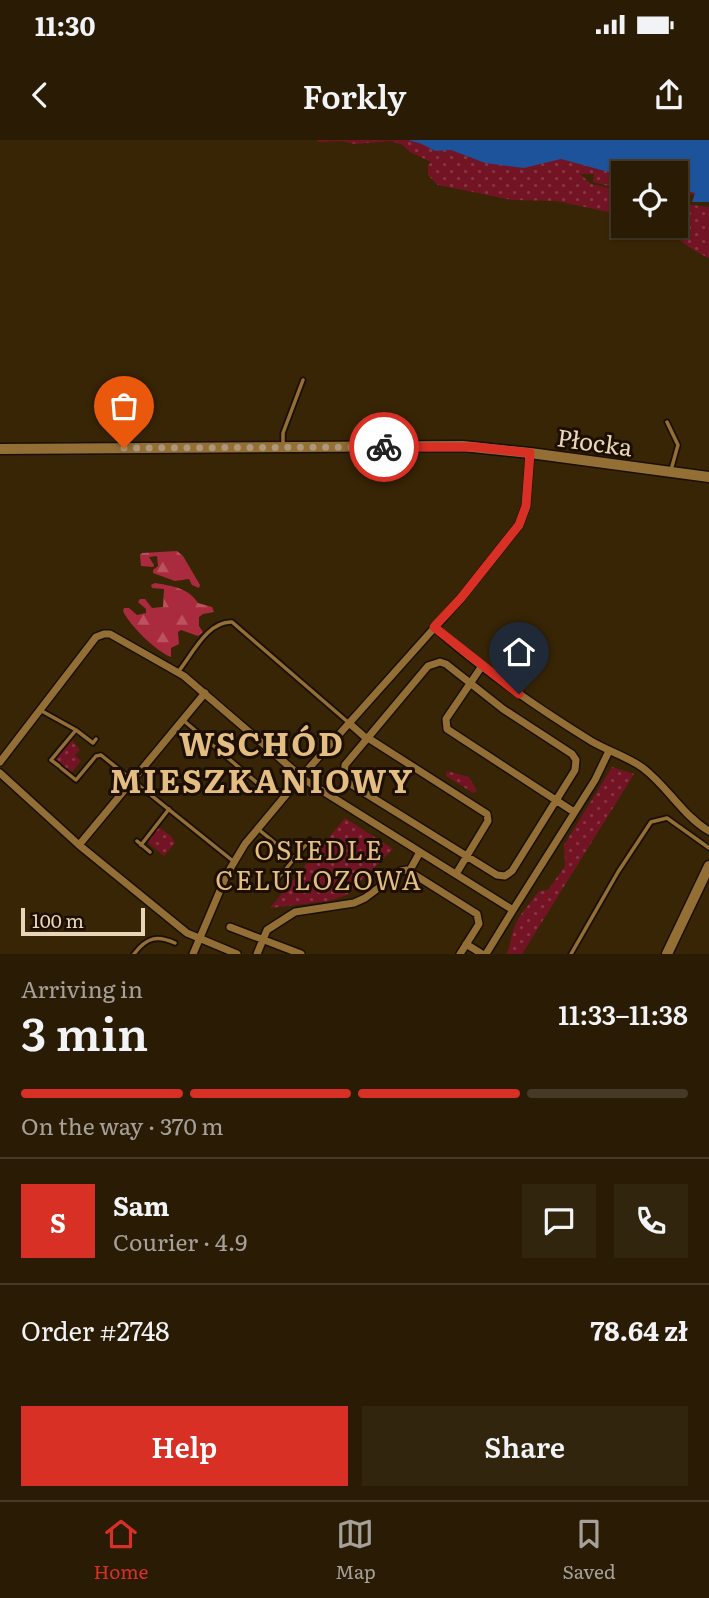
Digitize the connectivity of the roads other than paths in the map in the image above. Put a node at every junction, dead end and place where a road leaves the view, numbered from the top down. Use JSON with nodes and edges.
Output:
{"nodes":[{"id":1,"x":303,"y":380,"type":"dead end"},
{"id":2,"x":667,"y":422,"type":"dead end"},
{"id":3,"x":283,"y":447,"type":"junction"},
{"id":4,"x":0,"y":449,"type":"edge"},
{"id":5,"x":530,"y":453,"type":"junction"},
{"id":6,"x":671,"y":472,"type":"junction"},
{"id":7,"x":709,"y":477,"type":"edge"},
{"id":8,"x":434,"y":627,"type":"junction"},
{"id":9,"x":482,"y":666,"type":"junction"},
{"id":10,"x":178,"y":673,"type":"junction"},
{"id":11,"x":470,"y":683,"type":"junction"},
{"id":12,"x":205,"y":693,"type":"junction"},
{"id":13,"x":40,"y":710,"type":"junction"},
{"id":14,"x":183,"y":720,"type":"junction"},
{"id":15,"x":349,"y":723,"type":"junction"},
{"id":16,"x":76,"y":730,"type":"junction"},
{"id":17,"x":368,"y":738,"type":"junction"},
{"id":18,"x":96,"y":739,"type":"dead end"},
{"id":19,"x":609,"y":751,"type":"junction"},
{"id":20,"x":0,"y":762,"type":"edge"},
{"id":21,"x":0,"y":772,"type":"edge"},
{"id":22,"x":301,"y":777,"type":"junction"},
{"id":23,"x":133,"y":780,"type":"junction"},
{"id":24,"x":268,"y":792,"type":"dead end"},
{"id":25,"x":556,"y":801,"type":"junction"},
{"id":26,"x":169,"y":809,"type":"junction"},
{"id":27,"x":574,"y":812,"type":"junction"},
{"id":28,"x":257,"y":829,"type":"junction"},
{"id":29,"x":709,"y":831,"type":"edge"},
{"id":30,"x":310,"y":840,"type":"dead end"},
{"id":31,"x":79,"y":845,"type":"junction"},
{"id":32,"x":709,"y":848,"type":"edge"},
{"id":33,"x":150,"y":852,"type":"dead end"},
{"id":34,"x":420,"y":852,"type":"junction"},
{"id":35,"x":467,"y":857,"type":"junction"},
{"id":36,"x":294,"y":858,"type":"junction"},
{"id":37,"x":233,"y":861,"type":"junction"},
{"id":38,"x":709,"y":866,"type":"edge"},
{"id":39,"x":410,"y":870,"type":"junction"},
{"id":40,"x":456,"y":874,"type":"junction"},
{"id":41,"x":274,"y":883,"type":"dead end"},
{"id":42,"x":513,"y":910,"type":"junction"},
{"id":43,"x":230,"y":927,"type":"dead end"},
{"id":44,"x":199,"y":940,"type":"junction"},
{"id":45,"x":263,"y":940,"type":"junction"},
{"id":46,"x":176,"y":943,"type":"dead end"},
{"id":47,"x":466,"y":944,"type":"junction"},
{"id":48,"x":134,"y":954,"type":"edge"},
{"id":49,"x":193,"y":954,"type":"edge"},
{"id":50,"x":237,"y":954,"type":"edge"},
{"id":51,"x":257,"y":954,"type":"edge"},
{"id":52,"x":301,"y":954,"type":"edge"},
{"id":53,"x":460,"y":954,"type":"edge"},
{"id":54,"x":484,"y":954,"type":"edge"},
{"id":55,"x":571,"y":954,"type":"edge"},
{"id":56,"x":667,"y":954,"type":"edge"}],
"edges":[{"from":1,"to":3,"type":"lane"},
{"from":2,"to":6,"type":"lane"},
{"from":3,"to":4,"type":"street","name":"Płocka"},
{"from":3,"to":5,"type":"street","name":"Płocka"},
{"from":5,"to":6,"type":"street","name":"Płocka"},
{"from":5,"to":8,"type":"street"},
{"from":6,"to":7,"type":"street","name":"Płocka"},
{"from":8,"to":9,"type":"street"},
{"from":8,"to":15,"type":"street"},
{"from":9,"to":11,"type":"street"},
{"from":9,"to":19,"type":"street"},
{"from":10,"to":12,"type":"street"},
{"from":10,"to":13,"type":"street"},
{"from":10,"to":15,"type":"lane"},
{"from":11,"to":17,"type":"street"},
{"from":11,"to":25,"type":"street"},
{"from":11,"to":25,"type":"street"},
{"from":12,"to":14,"type":"street"},
{"from":12,"to":22,"type":"street"},
{"from":13,"to":16,"type":"lane"},
{"from":13,"to":20,"type":"street"},
{"from":14,"to":23,"type":"street"},
{"from":14,"to":24,"type":"lane"},
{"from":15,"to":17,"type":"street"},
{"from":15,"to":22,"type":"street"},
{"from":16,"to":18,"type":"lane"},
{"from":16,"to":23,"type":"lane"},
{"from":17,"to":35,"type":"street"},
{"from":17,"to":35,"type":"street"},
{"from":19,"to":27,"type":"street"},
{"from":19,"to":29,"type":"street"},
{"from":21,"to":31,"type":"street"},
{"from":22,"to":28,"type":"street"},
{"from":22,"to":34,"type":"street"},
{"from":23,"to":26,"type":"lane"},
{"from":23,"to":31,"type":"street"},
{"from":25,"to":27,"type":"street"},
{"from":25,"to":35,"type":"street"},
{"from":26,"to":33,"type":"lane"},
{"from":26,"to":37,"type":"lane"},
{"from":27,"to":42,"type":"street"},
{"from":28,"to":36,"type":"lane"},
{"from":28,"to":37,"type":"street"},
{"from":30,"to":36,"type":"lane"},
{"from":31,"to":44,"type":"street"},
{"from":32,"to":55,"type":"lane"},
{"from":34,"to":39,"type":"street"},
{"from":34,"to":40,"type":"street"},
{"from":35,"to":40,"type":"street"},
{"from":36,"to":41,"type":"lane"},
{"from":37,"to":44,"type":"street"},
{"from":38,"to":56,"type":"street"},
{"from":39,"to":45,"type":"street"},
{"from":39,"to":47,"type":"street"},
{"from":40,"to":42,"type":"street"},
{"from":42,"to":54,"type":"street"},
{"from":43,"to":45,"type":"street"},
{"from":44,"to":49,"type":"street"},
{"from":44,"to":50,"type":"street"},
{"from":45,"to":51,"type":"street"},
{"from":45,"to":52,"type":"street"},
{"from":46,"to":48,"type":"lane"},
{"from":47,"to":53,"type":"street"},
{"from":47,"to":54,"type":"street"}]}
